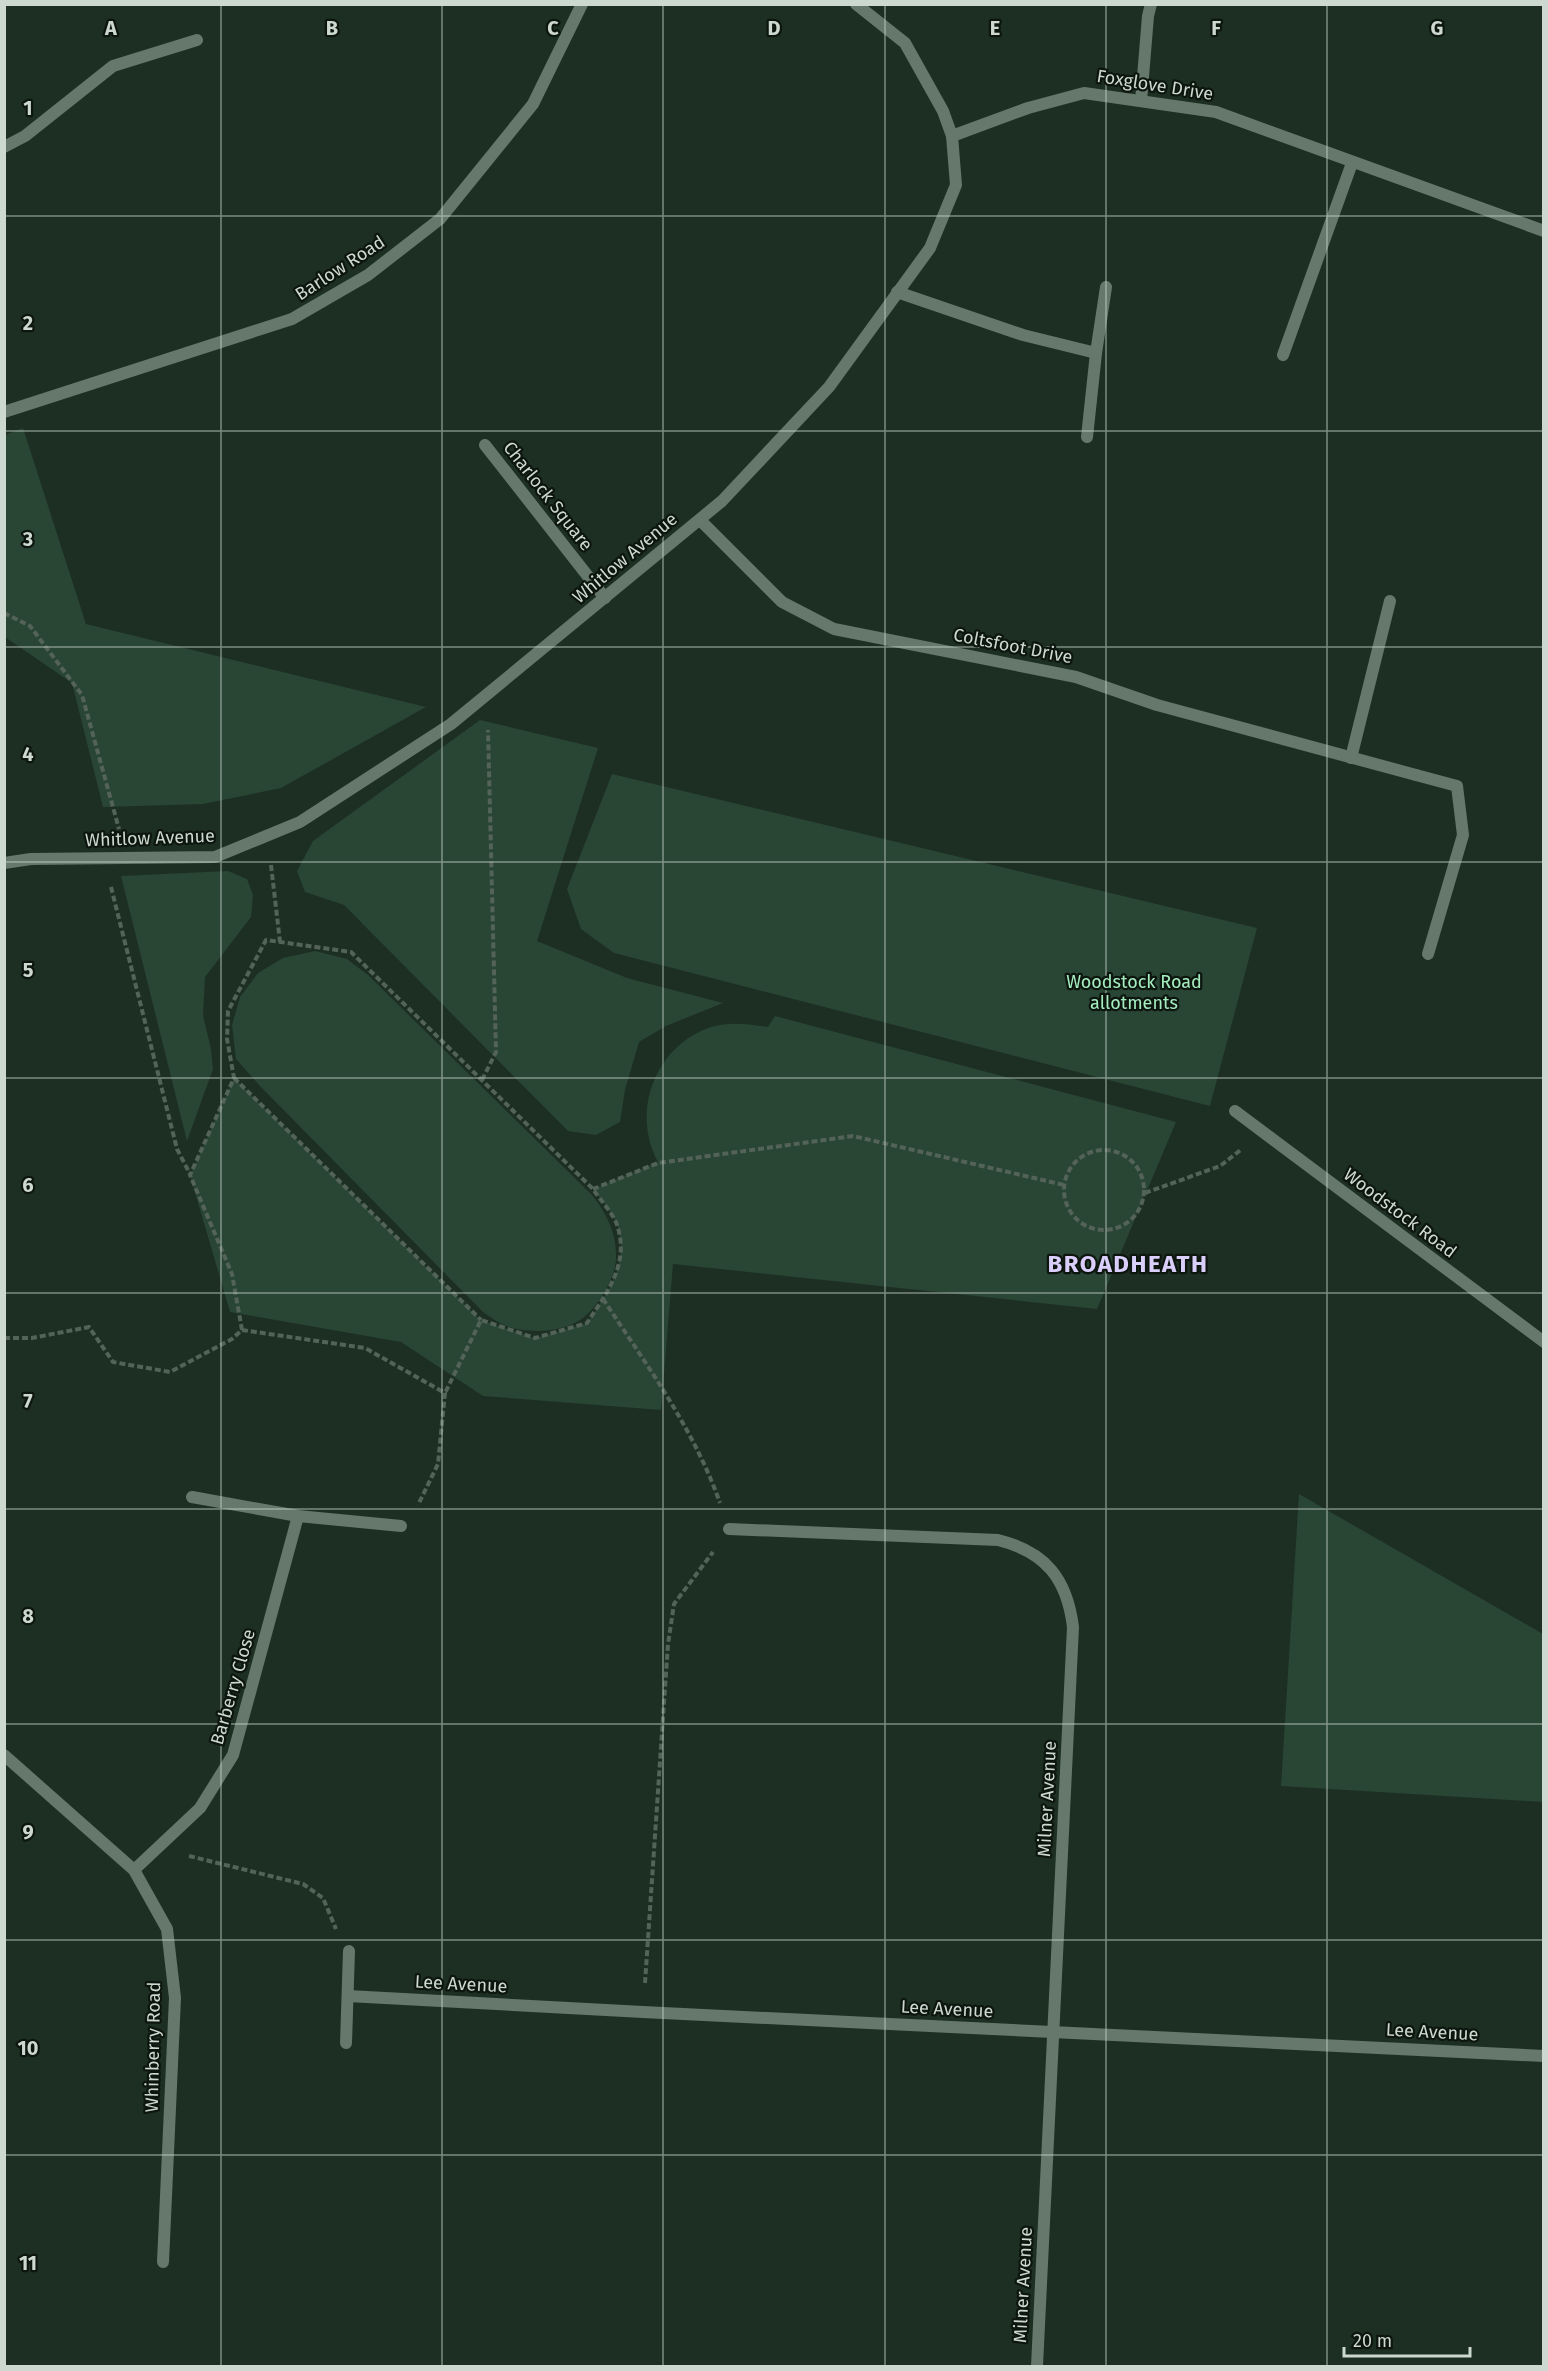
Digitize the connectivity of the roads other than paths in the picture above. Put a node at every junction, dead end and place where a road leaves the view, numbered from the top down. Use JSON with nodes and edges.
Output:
{"nodes":[{"id":1,"x":582,"y":4,"type":"edge"},
{"id":2,"x":856,"y":4,"type":"edge"},
{"id":3,"x":1151,"y":4,"type":"edge"},
{"id":4,"x":197,"y":40,"type":"dead end"},
{"id":5,"x":1140,"y":101,"type":"junction"},
{"id":6,"x":952,"y":136,"type":"junction"},
{"id":7,"x":4,"y":147,"type":"edge"},
{"id":8,"x":1352,"y":163,"type":"junction"},
{"id":9,"x":1544,"y":231,"type":"edge"},
{"id":10,"x":1106,"y":287,"type":"dead end"},
{"id":11,"x":897,"y":292,"type":"junction"},
{"id":12,"x":1095,"y":353,"type":"junction"},
{"id":13,"x":1283,"y":355,"type":"dead end"},
{"id":14,"x":4,"y":412,"type":"edge"},
{"id":15,"x":1087,"y":437,"type":"dead end"},
{"id":16,"x":485,"y":445,"type":"dead end"},
{"id":17,"x":700,"y":520,"type":"junction"},
{"id":18,"x":605,"y":598,"type":"junction"},
{"id":19,"x":1390,"y":601,"type":"dead end"},
{"id":20,"x":1351,"y":758,"type":"junction"},
{"id":21,"x":4,"y":863,"type":"edge"},
{"id":22,"x":1428,"y":954,"type":"dead end"},
{"id":23,"x":1235,"y":1111,"type":"dead end"},
{"id":24,"x":1544,"y":1342,"type":"edge"},
{"id":25,"x":192,"y":1497,"type":"dead end"},
{"id":26,"x":298,"y":1516,"type":"junction"},
{"id":27,"x":400,"y":1526,"type":"road end"},
{"id":28,"x":729,"y":1529,"type":"road end"},
{"id":29,"x":4,"y":1755,"type":"edge"},
{"id":30,"x":134,"y":1870,"type":"junction"},
{"id":31,"x":349,"y":1951,"type":"road end"},
{"id":32,"x":348,"y":1996,"type":"junction"},
{"id":33,"x":1054,"y":2032,"type":"junction"},
{"id":34,"x":346,"y":2043,"type":"dead end"},
{"id":35,"x":1544,"y":2056,"type":"edge"},
{"id":36,"x":163,"y":2262,"type":"dead end"},
{"id":37,"x":1037,"y":2367,"type":"edge"}],
"edges":[{"from":1,"to":14,"type":"street","name":"Barlow Road"},
{"from":2,"to":6,"type":"street","name":"Whitlow Avenue"},
{"from":3,"to":5,"type":"street"},
{"from":4,"to":7,"type":"street"},
{"from":5,"to":6,"type":"street","name":"Foxglove Drive"},
{"from":5,"to":8,"type":"street","name":"Foxglove Drive"},
{"from":6,"to":11,"type":"street","name":"Whitlow Avenue"},
{"from":8,"to":9,"type":"street","name":"Foxglove Drive"},
{"from":8,"to":13,"type":"street"},
{"from":10,"to":12,"type":"street"},
{"from":11,"to":12,"type":"street"},
{"from":11,"to":17,"type":"street","name":"Whitlow Avenue"},
{"from":12,"to":15,"type":"street"},
{"from":16,"to":18,"type":"street","name":"Charlock Square"},
{"from":17,"to":18,"type":"street","name":"Whitlow Avenue"},
{"from":17,"to":20,"type":"street","name":"Coltsfoot Drive"},
{"from":18,"to":21,"type":"street","name":"Whitlow Avenue"},
{"from":19,"to":20,"type":"street"},
{"from":20,"to":22,"type":"street","name":"Coltsfoot Drive"},
{"from":23,"to":24,"type":"street","name":"Woodstock Road"},
{"from":25,"to":26,"type":"street"},
{"from":26,"to":27,"type":"street"},
{"from":26,"to":30,"type":"street","name":"Barberry Close"},
{"from":28,"to":33,"type":"street","name":"Milner Avenue"},
{"from":29,"to":30,"type":"street","name":"Whinberry Road"},
{"from":30,"to":36,"type":"street","name":"Whinberry Road"},
{"from":31,"to":32,"type":"street"},
{"from":32,"to":33,"type":"street","name":"Lee Avenue"},
{"from":32,"to":34,"type":"street"},
{"from":33,"to":35,"type":"street","name":"Lee Avenue"},
{"from":33,"to":37,"type":"street","name":"Milner Avenue"}]}
